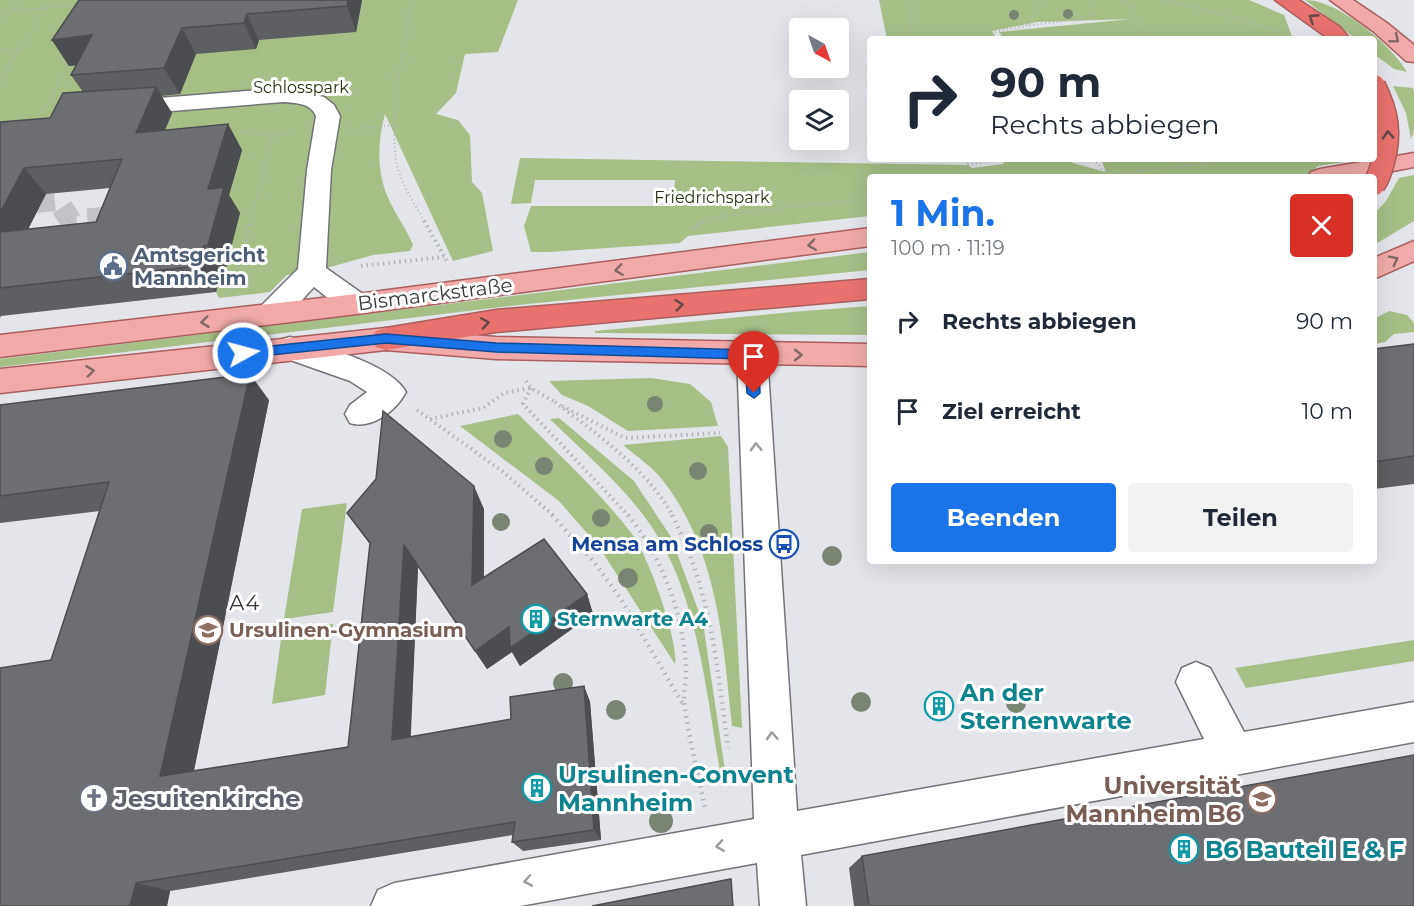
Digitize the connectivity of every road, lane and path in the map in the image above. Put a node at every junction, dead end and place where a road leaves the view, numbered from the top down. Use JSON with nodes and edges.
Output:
{"nodes":[{"id":1,"x":20,"y":0,"type":"edge"},
{"id":2,"x":77,"y":0,"type":"edge"},
{"id":3,"x":412,"y":0,"type":"edge"},
{"id":4,"x":912,"y":0,"type":"edge"},
{"id":5,"x":1046,"y":0,"type":"edge"},
{"id":6,"x":1091,"y":0,"type":"edge"},
{"id":7,"x":1126,"y":0,"type":"edge"},
{"id":8,"x":1164,"y":0,"type":"edge"},
{"id":9,"x":1285,"y":0,"type":"edge"},
{"id":10,"x":1340,"y":0,"type":"edge"},
{"id":11,"x":1349,"y":0,"type":"edge"},
{"id":12,"x":82,"y":5,"type":"edge"},
{"id":13,"x":73,"y":6,"type":"junction"},
{"id":14,"x":46,"y":8,"type":"junction"},
{"id":15,"x":12,"y":11,"type":"junction"},
{"id":16,"x":1406,"y":23,"type":"dead end"},
{"id":17,"x":0,"y":24,"type":"edge"},
{"id":18,"x":1029,"y":25,"type":"junction"},
{"id":19,"x":995,"y":32,"type":"dead end"},
{"id":20,"x":1286,"y":35,"type":"dead end"},
{"id":21,"x":911,"y":36,"type":"edge"},
{"id":22,"x":1151,"y":36,"type":"edge"},
{"id":23,"x":1337,"y":36,"type":"edge"},
{"id":24,"x":19,"y":50,"type":"junction"},
{"id":25,"x":0,"y":51,"type":"edge"},
{"id":26,"x":74,"y":53,"type":"edge"},
{"id":27,"x":1414,"y":56,"type":"edge"},
{"id":28,"x":0,"y":80,"type":"edge"},
{"id":29,"x":1377,"y":92,"type":"edge"},
{"id":30,"x":98,"y":110,"type":"edge"},
{"id":31,"x":36,"y":127,"type":"edge"},
{"id":32,"x":228,"y":131,"type":"edge"},
{"id":33,"x":281,"y":135,"type":"dead end"},
{"id":34,"x":272,"y":136,"type":"junction"},
{"id":35,"x":1414,"y":160,"type":"edge"},
{"id":36,"x":967,"y":162,"type":"edge"},
{"id":37,"x":983,"y":162,"type":"edge"},
{"id":38,"x":1096,"y":162,"type":"edge"},
{"id":39,"x":1215,"y":162,"type":"edge"},
{"id":40,"x":968,"y":165,"type":"junction"},
{"id":41,"x":959,"y":174,"type":"edge"},
{"id":42,"x":1106,"y":174,"type":"edge"},
{"id":43,"x":1115,"y":174,"type":"edge"},
{"id":44,"x":1337,"y":174,"type":"edge"},
{"id":45,"x":1377,"y":180,"type":"edge"},
{"id":46,"x":867,"y":237,"type":"edge"},
{"id":47,"x":1414,"y":250,"type":"edge"},
{"id":48,"x":444,"y":257,"type":"junction"},
{"id":49,"x":448,"y":263,"type":"dead end"},
{"id":50,"x":1377,"y":268,"type":"edge"},
{"id":51,"x":312,"y":272,"type":"junction"},
{"id":52,"x":867,"y":289,"type":"edge"},
{"id":53,"x":230,"y":297,"type":"dead end"},
{"id":54,"x":357,"y":304,"type":"junction"},
{"id":55,"x":269,"y":315,"type":"junction"},
{"id":56,"x":386,"y":339,"type":"junction"},
{"id":57,"x":0,"y":346,"type":"edge"},
{"id":58,"x":290,"y":348,"type":"junction"},
{"id":59,"x":752,"y":354,"type":"junction"},
{"id":60,"x":867,"y":355,"type":"edge"},
{"id":61,"x":0,"y":381,"type":"edge"},
{"id":62,"x":526,"y":381,"type":"dead end"},
{"id":63,"x":531,"y":388,"type":"junction"},
{"id":64,"x":390,"y":392,"type":"junction"},
{"id":65,"x":555,"y":402,"type":"junction"},
{"id":66,"x":361,"y":414,"type":"dead end"},
{"id":67,"x":430,"y":419,"type":"junction"},
{"id":68,"x":741,"y":423,"type":"junction"},
{"id":69,"x":1196,"y":681,"type":"dead end"},
{"id":70,"x":684,"y":706,"type":"junction"},
{"id":71,"x":1414,"y":723,"type":"edge"},
{"id":72,"x":729,"y":754,"type":"dead end"},
{"id":73,"x":1234,"y":755,"type":"junction"},
{"id":74,"x":777,"y":837,"type":"junction"},
{"id":75,"x":710,"y":848,"type":"junction"},
{"id":76,"x":394,"y":906,"type":"edge"},
{"id":77,"x":783,"y":906,"type":"edge"}],
"edges":[{"from":1,"to":15,"type":"path"},
{"from":2,"to":13,"type":"path"},
{"from":3,"to":48,"type":"path"},
{"from":4,"to":21,"type":"path"},
{"from":5,"to":18,"type":"path"},
{"from":6,"to":18,"type":"path"},
{"from":7,"to":22,"type":"path"},
{"from":8,"to":20,"type":"path"},
{"from":23,"to":9,"type":"highway","one_way":true},
{"from":10,"to":27,"type":"main road","one_way":true},
{"from":11,"to":16,"type":"main road"},
{"from":12,"to":13,"type":"path"},
{"from":13,"to":14,"type":"path"},
{"from":14,"to":15,"type":"path"},
{"from":14,"to":24,"type":"path"},
{"from":15,"to":17,"type":"path"},
{"from":18,"to":19,"type":"path"},
{"from":24,"to":25,"type":"path"},
{"from":24,"to":28,"type":"path"},
{"from":26,"to":31,"type":"path"},
{"from":45,"to":29,"type":"highway","one_way":true,"bridge":true},
{"from":30,"to":51,"type":"street"},
{"from":32,"to":34,"type":"path"},
{"from":33,"to":34,"type":"path"},
{"from":34,"to":53,"type":"path"},
{"from":35,"to":44,"type":"main road"},
{"from":36,"to":40,"type":"path"},
{"from":37,"to":40,"type":"path"},
{"from":38,"to":42,"type":"path"},
{"from":39,"to":43,"type":"path"},
{"from":40,"to":41,"type":"path"},
{"from":46,"to":54,"type":"main road","name":"Bismarckstraße","one_way":true},
{"from":50,"to":47,"type":"main road","one_way":true},
{"from":48,"to":49,"type":"path"},
{"from":48,"to":51,"type":"path"},
{"from":51,"to":54,"type":"street"},
{"from":51,"to":55,"type":"street"},
{"from":56,"to":52,"type":"highway","one_way":true},
{"from":54,"to":55,"type":"main road","name":"Bismarckstraße"},
{"from":55,"to":57,"type":"main road","name":"Bismarckstraße","one_way":true},
{"from":56,"to":58,"type":"main road","name":"Bismarckstraße"},
{"from":56,"to":59,"type":"main road","name":"Bismarckstraße"},
{"from":61,"to":58,"type":"main road","name":"Bismarckstraße","one_way":true},
{"from":58,"to":64,"type":"street"},
{"from":59,"to":60,"type":"main road","name":"Bismarckstraße","one_way":true},
{"from":59,"to":68,"type":"street"},
{"from":62,"to":63,"type":"path"},
{"from":63,"to":65,"type":"path"},
{"from":63,"to":67,"type":"path"},
{"from":63,"to":70,"type":"path"},
{"from":64,"to":66,"type":"street"},
{"from":64,"to":67,"type":"path"},
{"from":65,"to":68,"type":"path"},
{"from":65,"to":72,"type":"path"},
{"from":67,"to":70,"type":"path"},
{"from":74,"to":68,"type":"street","one_way":true},
{"from":69,"to":73,"type":"street"},
{"from":70,"to":75,"type":"path"},
{"from":71,"to":73,"type":"street"},
{"from":73,"to":74,"type":"street"},
{"from":74,"to":75,"type":"street","one_way":true},
{"from":74,"to":77,"type":"street"},
{"from":75,"to":76,"type":"street","one_way":true}]}
